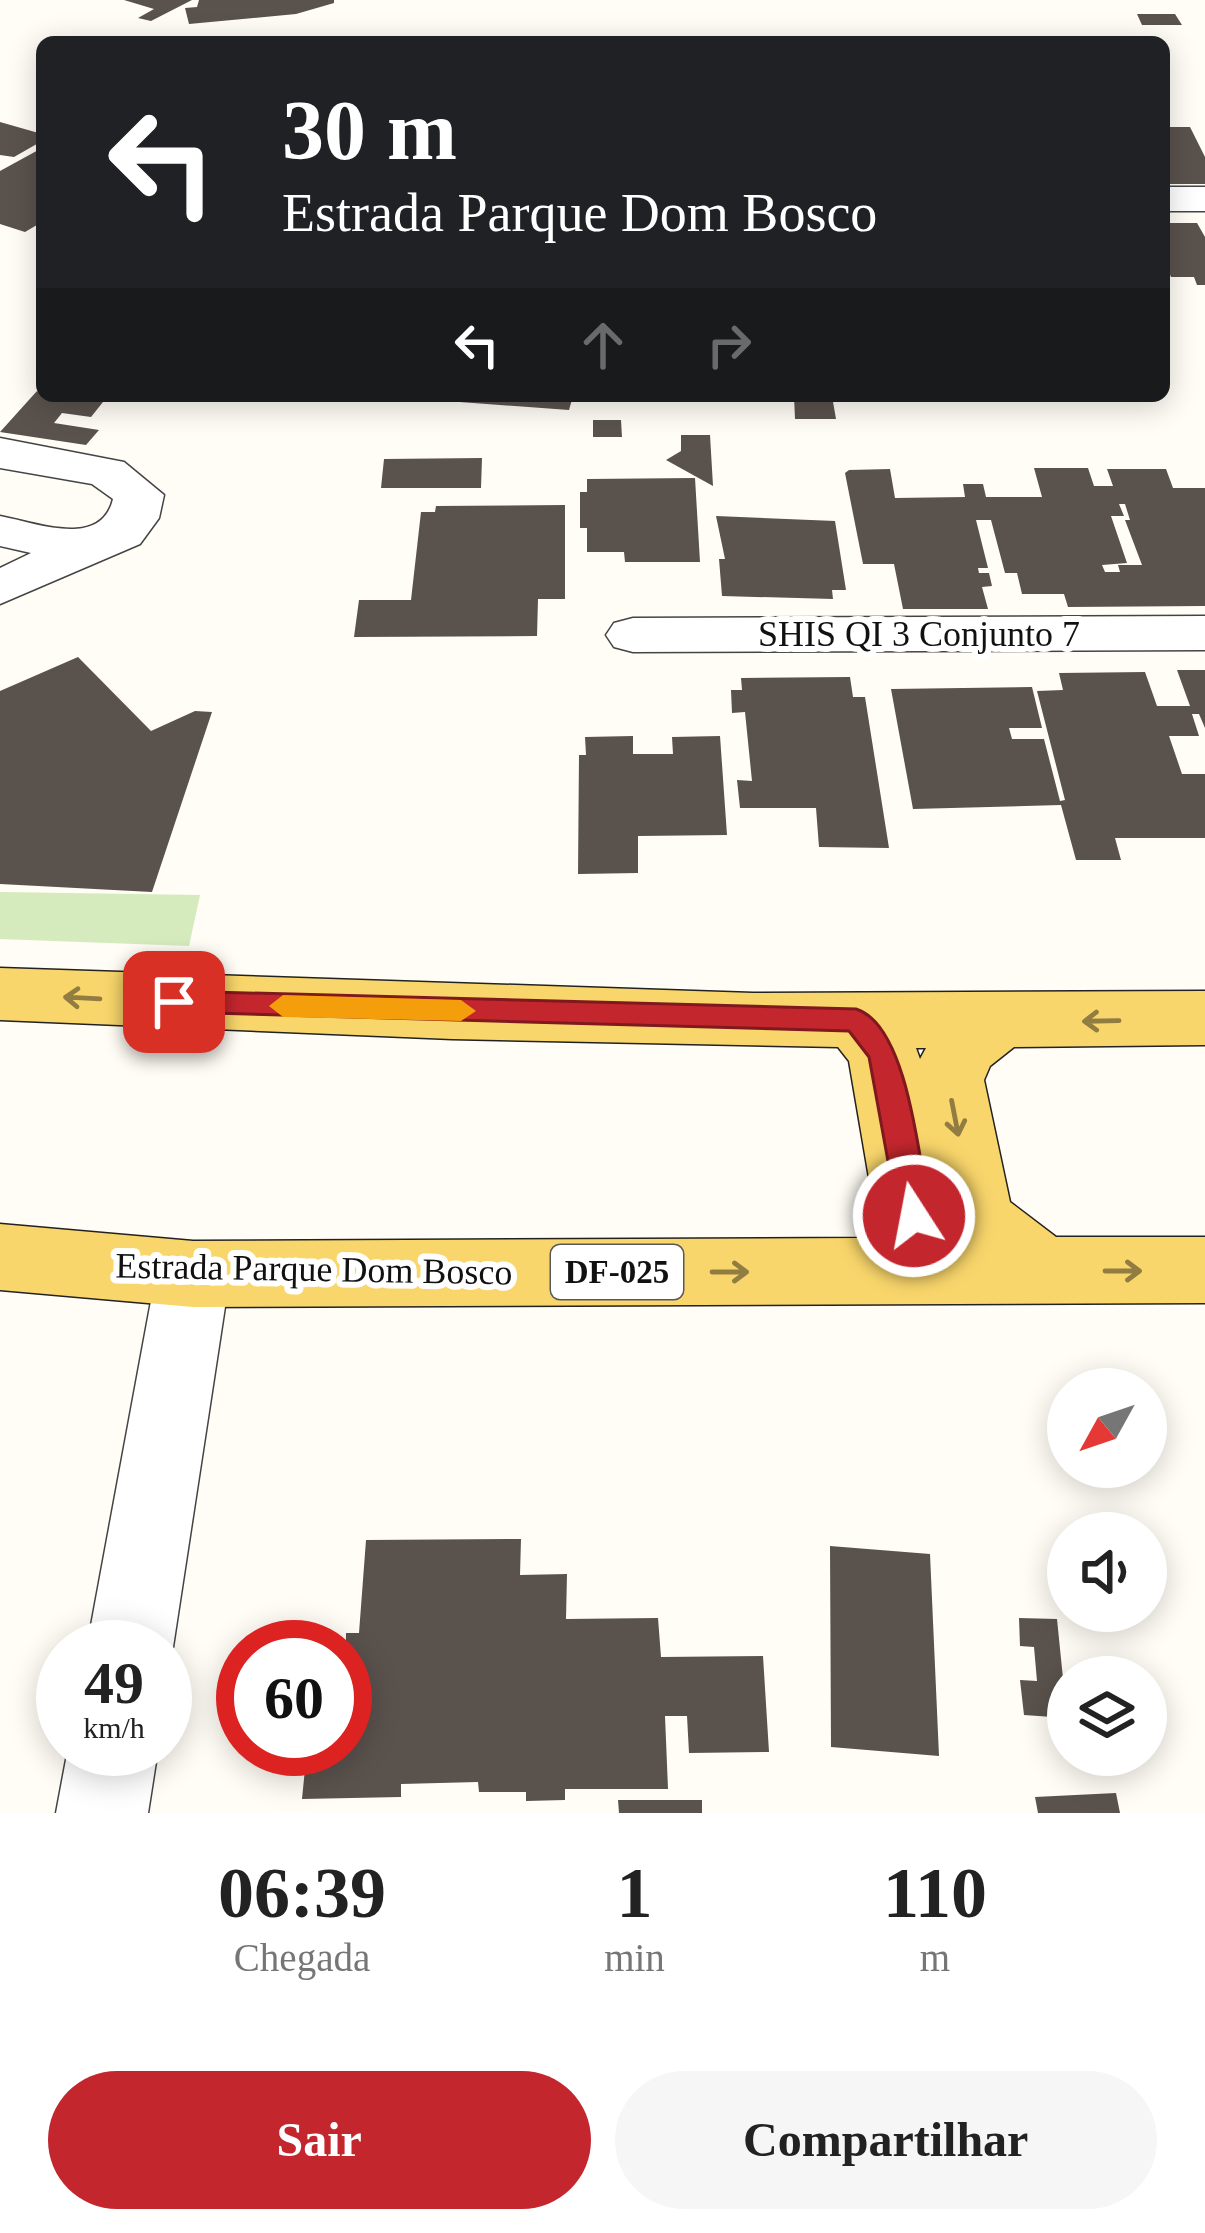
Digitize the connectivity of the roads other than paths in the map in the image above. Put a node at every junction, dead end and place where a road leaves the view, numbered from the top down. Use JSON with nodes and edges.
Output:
{"nodes":[{"id":1,"x":1170,"y":199,"type":"edge"},
{"id":2,"x":1205,"y":199,"type":"edge"},
{"id":3,"x":0,"y":453,"type":"edge"},
{"id":4,"x":0,"y":531,"type":"edge"},
{"id":5,"x":85,"y":546,"type":"junction"},
{"id":6,"x":0,"y":588,"type":"edge"},
{"id":7,"x":1205,"y":633,"type":"edge"},
{"id":8,"x":633,"y":635,"type":"dead end"},
{"id":9,"x":0,"y":994,"type":"edge"},
{"id":10,"x":1205,"y":1018,"type":"edge"},
{"id":11,"x":856,"y":1020,"type":"junction"},
{"id":12,"x":997,"y":1023,"type":"junction"},
{"id":13,"x":0,"y":1257,"type":"edge"},
{"id":14,"x":1205,"y":1270,"type":"edge"},
{"id":15,"x":883,"y":1271,"type":"junction"},
{"id":16,"x":1042,"y":1271,"type":"junction"},
{"id":17,"x":193,"y":1274,"type":"junction"},
{"id":18,"x":135,"y":1620,"type":"edge"},
{"id":19,"x":108,"y":1776,"type":"edge"},
{"id":20,"x":102,"y":1813,"type":"edge"}],
"edges":[{"from":1,"to":2,"type":"street"},
{"from":3,"to":5,"type":"street"},
{"from":4,"to":5,"type":"street"},
{"from":5,"to":6,"type":"street"},
{"from":7,"to":8,"type":"street","name":"SHIS QI 3 Conjunto 7"},
{"from":11,"to":9,"type":"main road","one_way":true},
{"from":10,"to":12,"type":"main road","one_way":true},
{"from":11,"to":12,"type":"main road"},
{"from":11,"to":15,"type":"main road"},
{"from":12,"to":16,"type":"main road","one_way":true},
{"from":13,"to":17,"type":"main road","name":"Estrada Parque Dom Bosco","number":"DF-025"},
{"from":16,"to":14,"type":"main road","name":"Estrada Parque Dom Bosco","number":"DF-025","one_way":true},
{"from":15,"to":16,"type":"main road","name":"Estrada Parque Dom Bosco","number":"DF-025"},
{"from":17,"to":15,"type":"main road","name":"Estrada Parque Dom Bosco","number":"DF-025","one_way":true},
{"from":17,"to":18,"type":"street"},
{"from":19,"to":20,"type":"street"}]}
